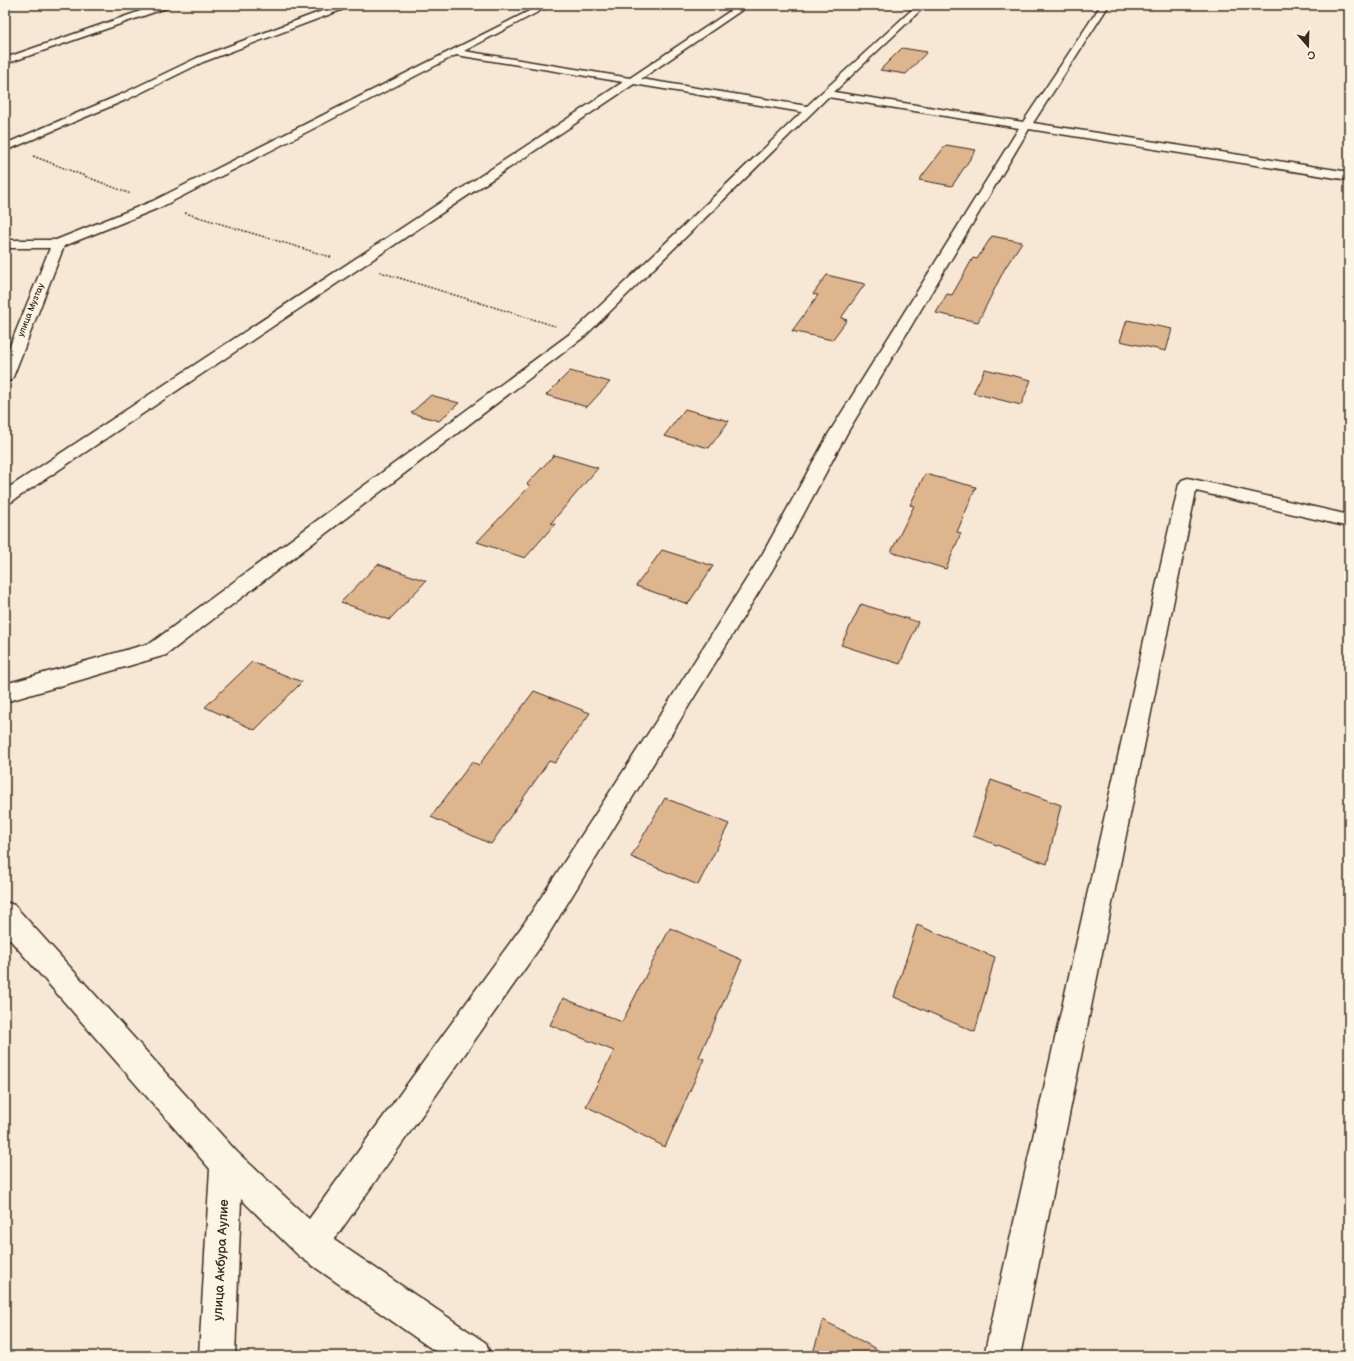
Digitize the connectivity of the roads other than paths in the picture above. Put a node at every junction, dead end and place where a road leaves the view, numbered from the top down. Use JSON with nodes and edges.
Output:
{"nodes":[{"id":1,"x":166,"y":5,"type":"edge"},
{"id":2,"x":346,"y":5,"type":"edge"},
{"id":3,"x":547,"y":5,"type":"edge"},
{"id":4,"x":745,"y":5,"type":"edge"},
{"id":5,"x":922,"y":5,"type":"edge"},
{"id":6,"x":1105,"y":5,"type":"edge"},
{"id":7,"x":455,"y":52,"type":"junction"},
{"id":8,"x":5,"y":61,"type":"edge"},
{"id":9,"x":633,"y":80,"type":"junction"},
{"id":10,"x":826,"y":94,"type":"junction"},
{"id":11,"x":810,"y":110,"type":"junction"},
{"id":12,"x":1027,"y":124,"type":"junction"},
{"id":13,"x":7,"y":147,"type":"edge"},
{"id":14,"x":1349,"y":176,"type":"edge"},
{"id":15,"x":5,"y":244,"type":"edge"},
{"id":16,"x":58,"y":244,"type":"junction"},
{"id":17,"x":5,"y":377,"type":"edge"},
{"id":18,"x":5,"y":498,"type":"edge"},
{"id":19,"x":1349,"y":521,"type":"edge"},
{"id":20,"x":5,"y":693,"type":"edge"},
{"id":21,"x":5,"y":914,"type":"edge"},
{"id":22,"x":226,"y":1163,"type":"junction"},
{"id":23,"x":310,"y":1244,"type":"junction"},
{"id":24,"x":217,"y":1356,"type":"edge"},
{"id":25,"x":473,"y":1356,"type":"edge"},
{"id":26,"x":1002,"y":1356,"type":"edge"}],
"edges":[{"from":1,"to":8,"type":"street"},
{"from":2,"to":13,"type":"street"},
{"from":3,"to":7,"type":"street"},
{"from":4,"to":9,"type":"street"},
{"from":5,"to":10,"type":"street"},
{"from":6,"to":12,"type":"street"},
{"from":7,"to":9,"type":"street"},
{"from":7,"to":16,"type":"street"},
{"from":9,"to":11,"type":"street"},
{"from":9,"to":18,"type":"street"},
{"from":10,"to":11,"type":"street"},
{"from":10,"to":12,"type":"street"},
{"from":11,"to":20,"type":"street"},
{"from":12,"to":14,"type":"street"},
{"from":12,"to":23,"type":"street"},
{"from":15,"to":16,"type":"street"},
{"from":16,"to":17,"type":"street","name":"улица Музтау"},
{"from":19,"to":26,"type":"street"},
{"from":21,"to":22,"type":"street"},
{"from":22,"to":23,"type":"street"},
{"from":22,"to":24,"type":"street","name":"улица Акбура Аулие"},
{"from":23,"to":25,"type":"street"}]}
